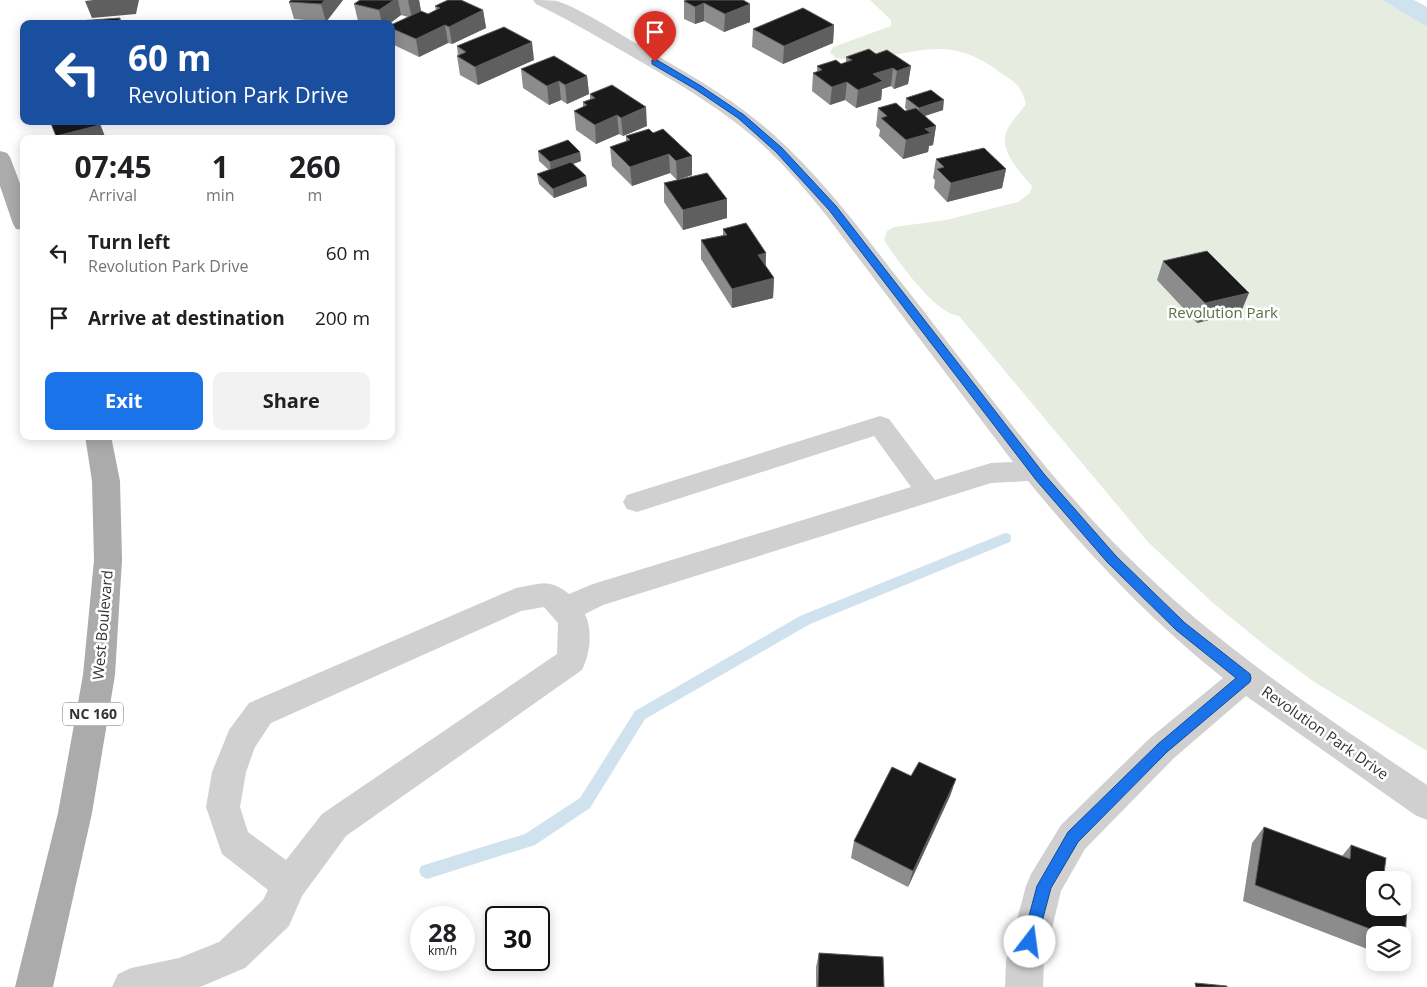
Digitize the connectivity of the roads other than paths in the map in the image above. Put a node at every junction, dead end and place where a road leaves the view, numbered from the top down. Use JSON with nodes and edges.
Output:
{"nodes":[{"id":1,"x":542,"y":0,"type":"edge"},
{"id":2,"x":0,"y":157,"type":"edge"},
{"id":3,"x":20,"y":213,"type":"edge"},
{"id":4,"x":99,"y":440,"type":"edge"},
{"id":5,"x":1035,"y":471,"type":"junction"},
{"id":6,"x":929,"y":492,"type":"junction"},
{"id":7,"x":637,"y":502,"type":"dead end"},
{"id":8,"x":567,"y":609,"type":"junction"},
{"id":9,"x":1245,"y":678,"type":"junction"},
{"id":10,"x":1427,"y":804,"type":"edge"},
{"id":11,"x":289,"y":884,"type":"junction"},
{"id":12,"x":34,"y":987,"type":"edge"},
{"id":13,"x":131,"y":987,"type":"edge"},
{"id":14,"x":1024,"y":987,"type":"edge"}],
"edges":[{"from":1,"to":5,"type":"street","name":"Revolution Park Drive"},
{"from":2,"to":3,"type":"main road"},
{"from":4,"to":12,"type":"main road","name":"West Boulevard","number":"NC 160"},
{"from":5,"to":6,"type":"street"},
{"from":5,"to":9,"type":"street","name":"Revolution Park Drive"},
{"from":6,"to":7,"type":"street"},
{"from":6,"to":8,"type":"street"},
{"from":8,"to":11,"type":"street"},
{"from":8,"to":11,"type":"street"},
{"from":9,"to":10,"type":"street","name":"Revolution Park Drive"},
{"from":9,"to":14,"type":"street"},
{"from":11,"to":13,"type":"street"}]}
